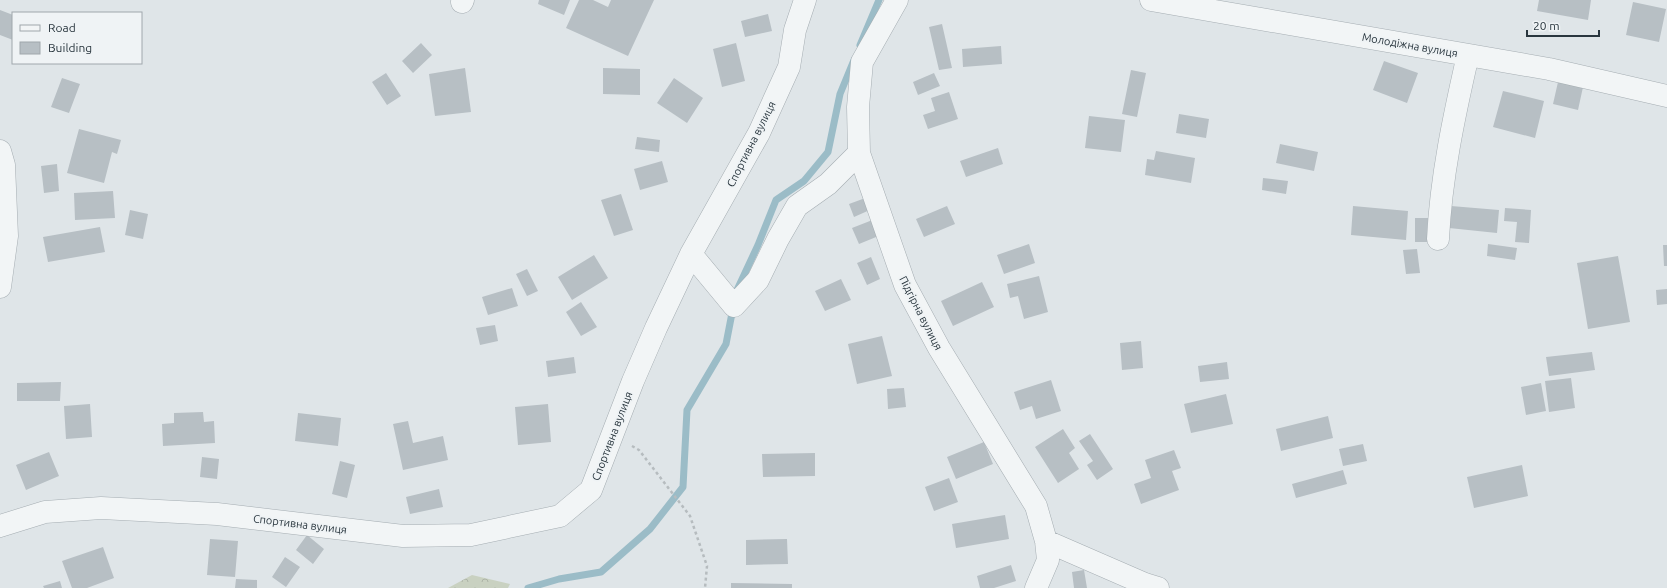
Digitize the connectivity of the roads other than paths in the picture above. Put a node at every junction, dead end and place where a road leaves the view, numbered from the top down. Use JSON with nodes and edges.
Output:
{"nodes":[{"id":1,"x":786,"y":0,"type":"edge"},
{"id":2,"x":804,"y":0,"type":"edge"},
{"id":3,"x":897,"y":0,"type":"edge"},
{"id":4,"x":1151,"y":0,"type":"edge"},
{"id":5,"x":794,"y":30,"type":"junction"},
{"id":6,"x":1468,"y":55,"type":"junction"},
{"id":7,"x":1667,"y":96,"type":"edge"},
{"id":8,"x":0,"y":151,"type":"edge"},
{"id":9,"x":859,"y":153,"type":"junction"},
{"id":10,"x":1438,"y":239,"type":"dead end"},
{"id":11,"x":692,"y":254,"type":"junction"},
{"id":12,"x":0,"y":287,"type":"edge"},
{"id":13,"x":0,"y":526,"type":"edge"},
{"id":14,"x":1046,"y":541,"type":"junction"},
{"id":15,"x":1036,"y":588,"type":"edge"},
{"id":16,"x":1158,"y":588,"type":"edge"}],
"edges":[{"from":1,"to":5,"type":"street","name":"Спортивна вулиця"},
{"from":2,"to":5,"type":"street","name":"Спортивна вулиця"},
{"from":3,"to":9,"type":"street","name":"Підгірна вулиця"},
{"from":4,"to":6,"type":"street","name":"Молодіжна вулиця"},
{"from":5,"to":11,"type":"street","name":"Спортивна вулиця"},
{"from":6,"to":7,"type":"street","name":"Молодіжна вулиця"},
{"from":6,"to":10,"type":"street"},
{"from":8,"to":12,"type":"street"},
{"from":9,"to":11,"type":"street"},
{"from":9,"to":14,"type":"street","name":"Підгірна вулиця"},
{"from":11,"to":13,"type":"street","name":"Спортивна вулиця"},
{"from":14,"to":15,"type":"street","name":"Підгірна вулиця"},
{"from":14,"to":16,"type":"street"}]}
